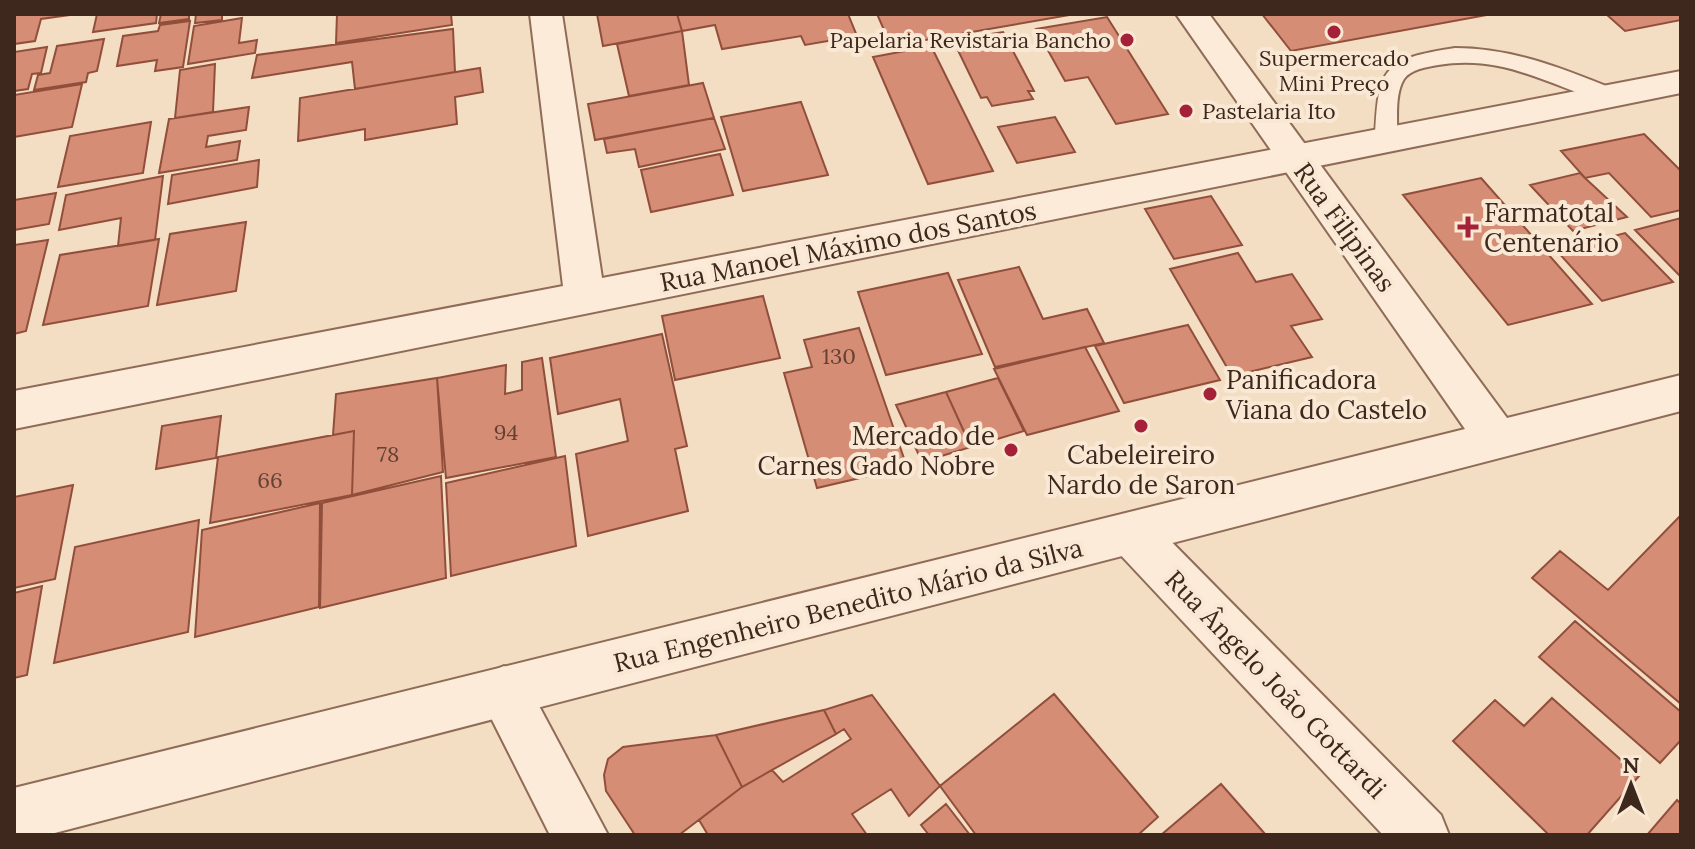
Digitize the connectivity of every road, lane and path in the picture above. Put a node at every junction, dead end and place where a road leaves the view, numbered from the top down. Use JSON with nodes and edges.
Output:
{"nodes":[{"id":1,"x":546,"y":14,"type":"edge"},
{"id":2,"x":1192,"y":14,"type":"edge"},
{"id":3,"x":1681,"y":82,"type":"edge"},
{"id":4,"x":1610,"y":96,"type":"junction"},
{"id":5,"x":1386,"y":140,"type":"junction"},
{"id":6,"x":1295,"y":157,"type":"junction"},
{"id":7,"x":585,"y":298,"type":"junction"},
{"id":8,"x":1674,"y":402,"type":"edge"},
{"id":9,"x":14,"y":410,"type":"edge"},
{"id":10,"x":1498,"y":440,"type":"junction"},
{"id":11,"x":1132,"y":534,"type":"junction"},
{"id":12,"x":504,"y":692,"type":"junction"},
{"id":13,"x":14,"y":816,"type":"edge"},
{"id":14,"x":580,"y":835,"type":"edge"},
{"id":15,"x":1421,"y":835,"type":"edge"}],
"edges":[{"from":1,"to":7,"type":"street"},
{"from":2,"to":6,"type":"street","name":"Rua Filipinas"},
{"from":3,"to":4,"type":"street","name":"Rua Manoel Máximo dos Santos"},
{"from":4,"to":5,"type":"street","name":"Rua Manoel Máximo dos Santos"},
{"from":4,"to":5,"type":"lane"},
{"from":5,"to":6,"type":"street","name":"Rua Manoel Máximo dos Santos"},
{"from":6,"to":7,"type":"street","name":"Rua Manoel Máximo dos Santos"},
{"from":6,"to":10,"type":"street","name":"Rua Filipinas"},
{"from":7,"to":9,"type":"street","name":"Rua Manoel Máximo dos Santos"},
{"from":8,"to":10,"type":"street","name":"Rua Engenheiro Benedito Mário da Silva"},
{"from":10,"to":11,"type":"street","name":"Rua Engenheiro Benedito Mário da Silva"},
{"from":11,"to":12,"type":"street","name":"Rua Engenheiro Benedito Mário da Silva"},
{"from":11,"to":15,"type":"street","name":"Rua Ângelo João Gottardi"},
{"from":12,"to":13,"type":"street","name":"Rua Engenheiro Benedito Mário da Silva"},
{"from":12,"to":14,"type":"street"}]}
